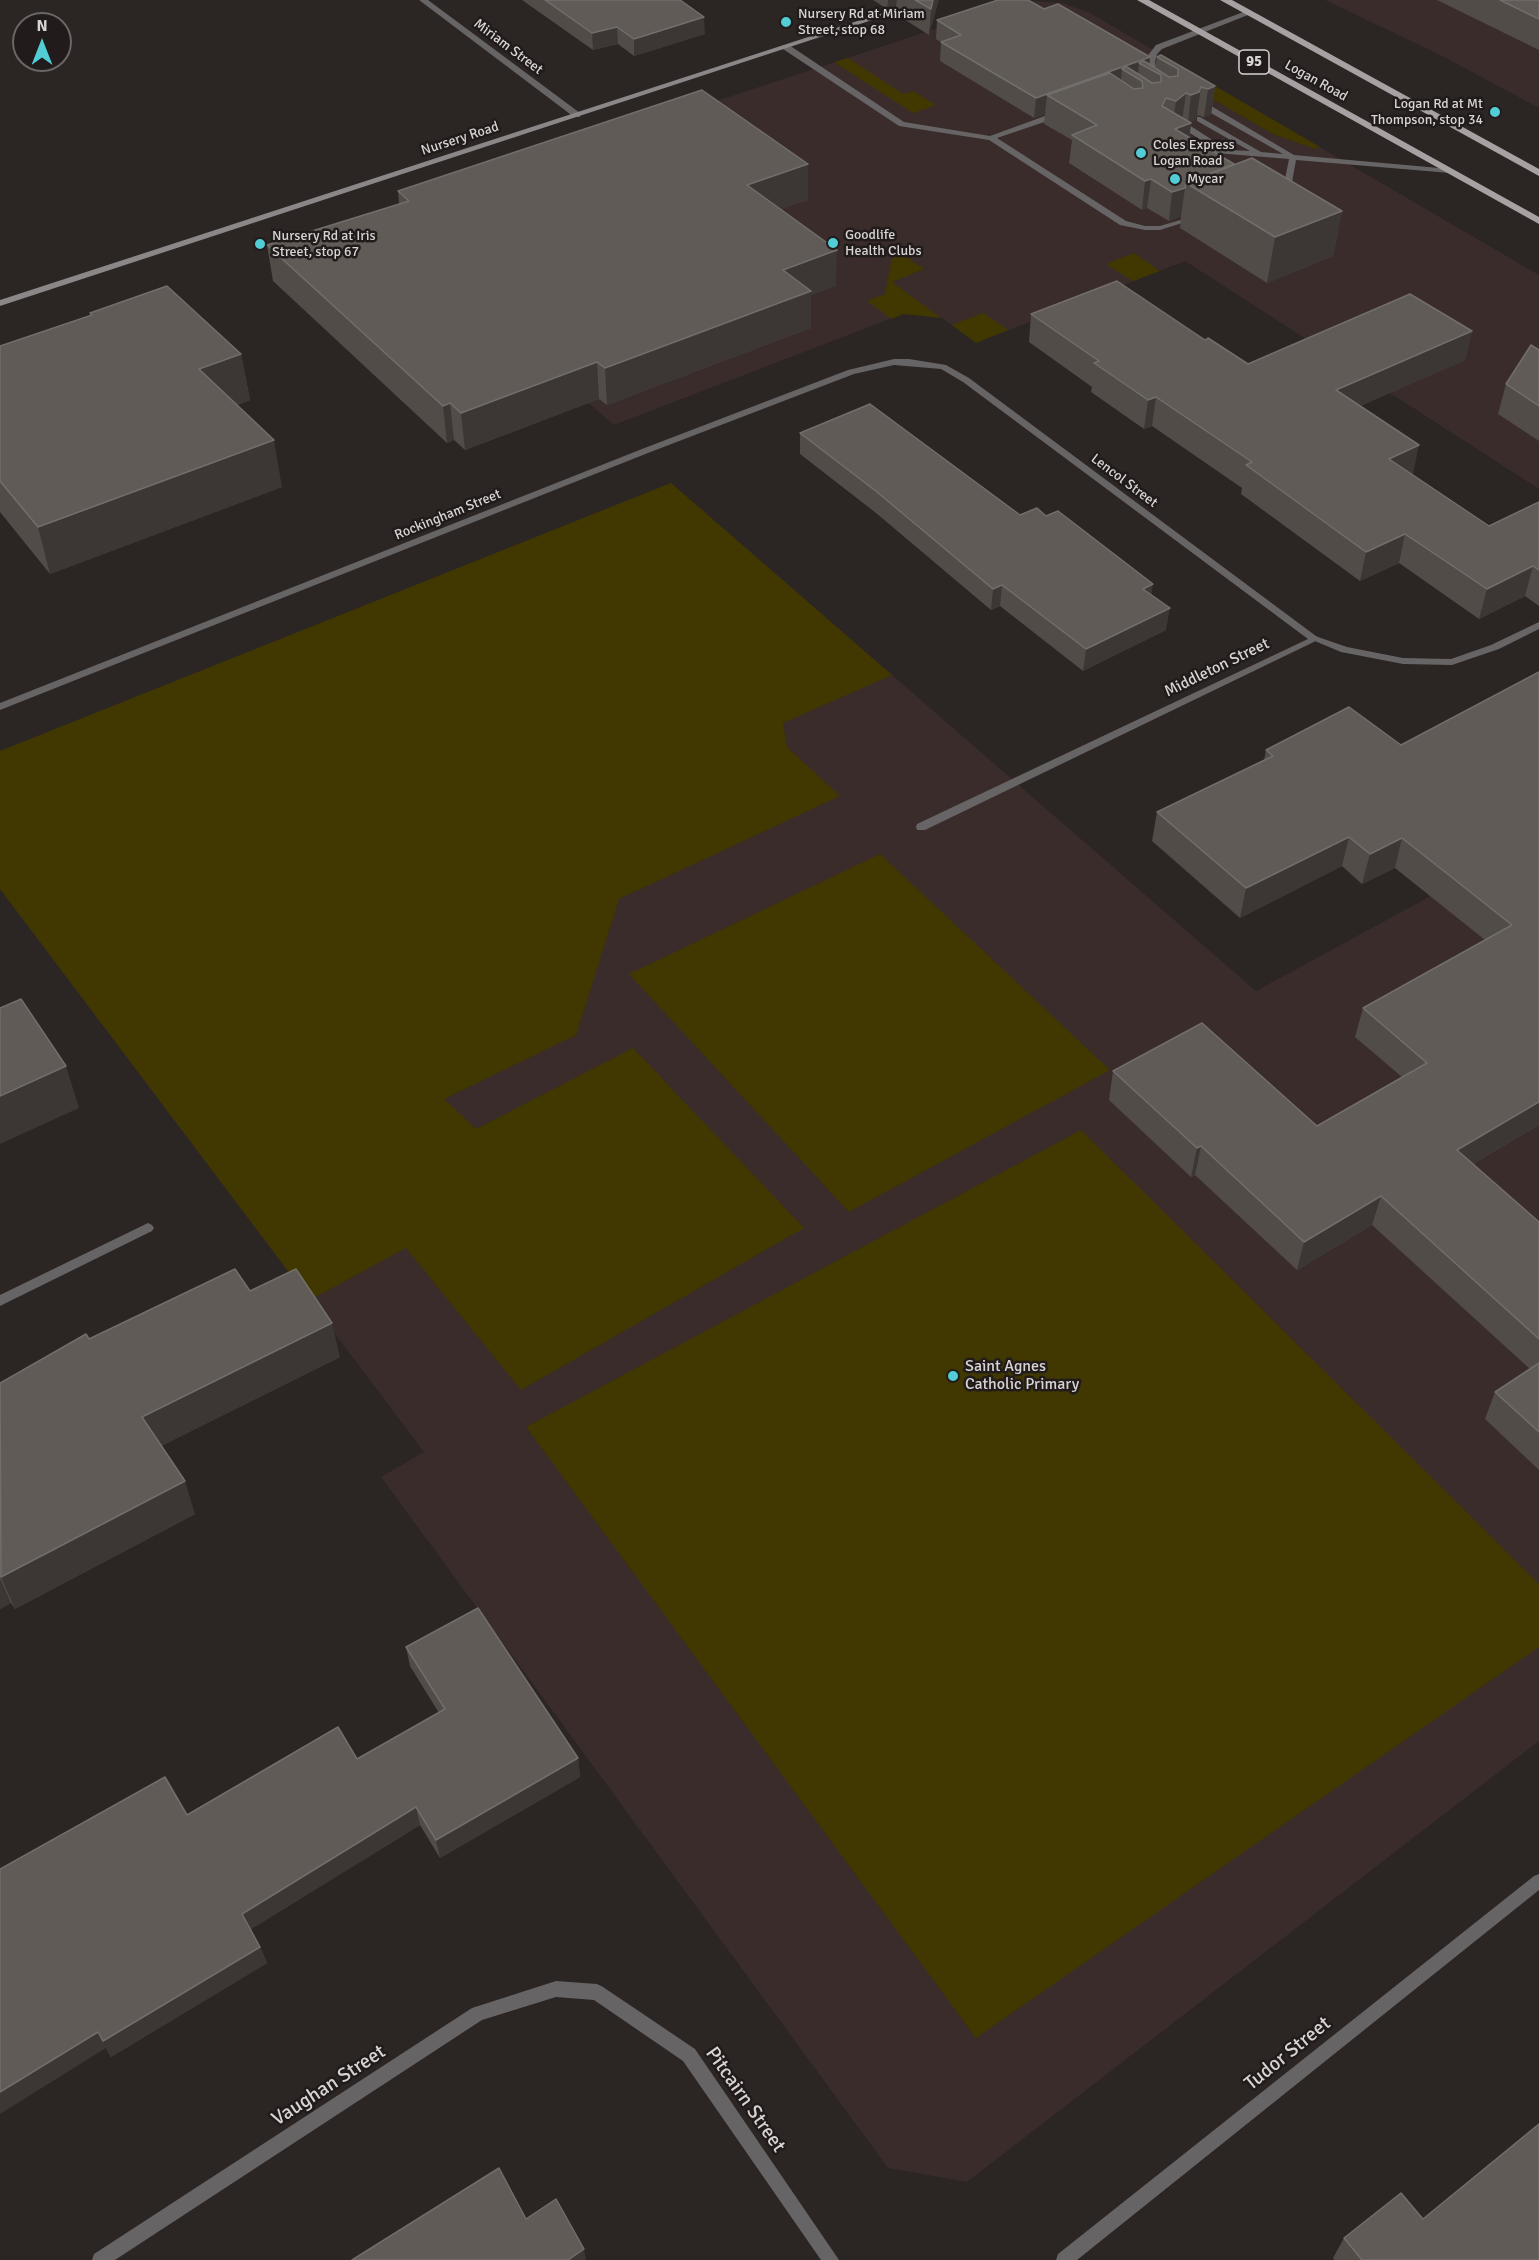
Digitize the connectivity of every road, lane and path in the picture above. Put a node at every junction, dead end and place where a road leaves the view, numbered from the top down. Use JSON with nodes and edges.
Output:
{"nodes":[{"id":1,"x":423,"y":0,"type":"edge"},
{"id":2,"x":929,"y":0,"type":"edge"},
{"id":3,"x":1142,"y":0,"type":"edge"},
{"id":4,"x":1225,"y":0,"type":"edge"},
{"id":5,"x":1249,"y":13,"type":"junction"},
{"id":6,"x":1200,"y":32,"type":"junction"},
{"id":7,"x":786,"y":47,"type":"junction"},
{"id":8,"x":1169,"y":84,"type":"edge"},
{"id":9,"x":1189,"y":96,"type":"edge"},
{"id":10,"x":1065,"y":112,"type":"edge"},
{"id":11,"x":577,"y":115,"type":"junction"},
{"id":12,"x":1200,"y":119,"type":"edge"},
{"id":13,"x":1183,"y":125,"type":"edge"},
{"id":14,"x":991,"y":138,"type":"junction"},
{"id":15,"x":1185,"y":143,"type":"edge"},
{"id":16,"x":1227,"y":152,"type":"junction"},
{"id":17,"x":1260,"y":154,"type":"junction"},
{"id":18,"x":1293,"y":157,"type":"junction"},
{"id":19,"x":1450,"y":171,"type":"junction"},
{"id":20,"x":1539,"y":173,"type":"edge"},
{"id":21,"x":1267,"y":189,"type":"edge"},
{"id":22,"x":1203,"y":214,"type":"edge"},
{"id":23,"x":1539,"y":221,"type":"edge"},
{"id":24,"x":0,"y":303,"type":"edge"},
{"id":25,"x":909,"y":362,"type":"joint"},
{"id":26,"x":1539,"y":625,"type":"edge"},
{"id":27,"x":1315,"y":639,"type":"junction"},
{"id":28,"x":0,"y":707,"type":"edge"},
{"id":29,"x":921,"y":827,"type":"dead end"},
{"id":30,"x":148,"y":1228,"type":"dead end"},
{"id":31,"x":0,"y":1300,"type":"edge"},
{"id":32,"x":1539,"y":1881,"type":"edge"},
{"id":33,"x":597,"y":1992,"type":"joint"},
{"id":34,"x":100,"y":2260,"type":"edge"},
{"id":35,"x":831,"y":2260,"type":"edge"},
{"id":36,"x":1064,"y":2260,"type":"edge"}],
"edges":[{"from":1,"to":11,"type":"street","name":"Miriam Street"},
{"from":2,"to":7,"type":"main road","name":"Nursery Road"},
{"from":3,"to":6,"type":"main road","name":"Logan Road","number":"95"},
{"from":4,"to":5,"type":"main road","name":"Logan Road","number":"95"},
{"from":5,"to":6,"type":"street"},
{"from":5,"to":20,"type":"main road","name":"Logan Road","number":"95"},
{"from":6,"to":8,"type":"street"},
{"from":6,"to":19,"type":"main road","name":"Logan Road","number":"95"},
{"from":7,"to":11,"type":"main road","name":"Nursery Road"},
{"from":7,"to":14,"type":"street"},
{"from":9,"to":18,"type":"street"},
{"from":10,"to":14,"type":"street"},
{"from":11,"to":24,"type":"main road","name":"Nursery Road"},
{"from":12,"to":17,"type":"street"},
{"from":13,"to":16,"type":"street"},
{"from":14,"to":22,"type":"street"},
{"from":15,"to":16,"type":"street"},
{"from":16,"to":17,"type":"street"},
{"from":17,"to":18,"type":"street"},
{"from":18,"to":19,"type":"street"},
{"from":18,"to":21,"type":"street"},
{"from":19,"to":23,"type":"main road","name":"Logan Road","number":"95"},
{"from":25,"to":27,"type":"street","name":"Lencol Street"},
{"from":25,"to":28,"type":"street","name":"Rockingham Street"},
{"from":26,"to":27,"type":"street"},
{"from":27,"to":29,"type":"street","name":"Middleton Street"},
{"from":30,"to":31,"type":"street"},
{"from":32,"to":36,"type":"street","name":"Tudor Street"},
{"from":33,"to":34,"type":"street","name":"Vaughan Street"},
{"from":33,"to":35,"type":"street","name":"Pitcairn Street"}]}
